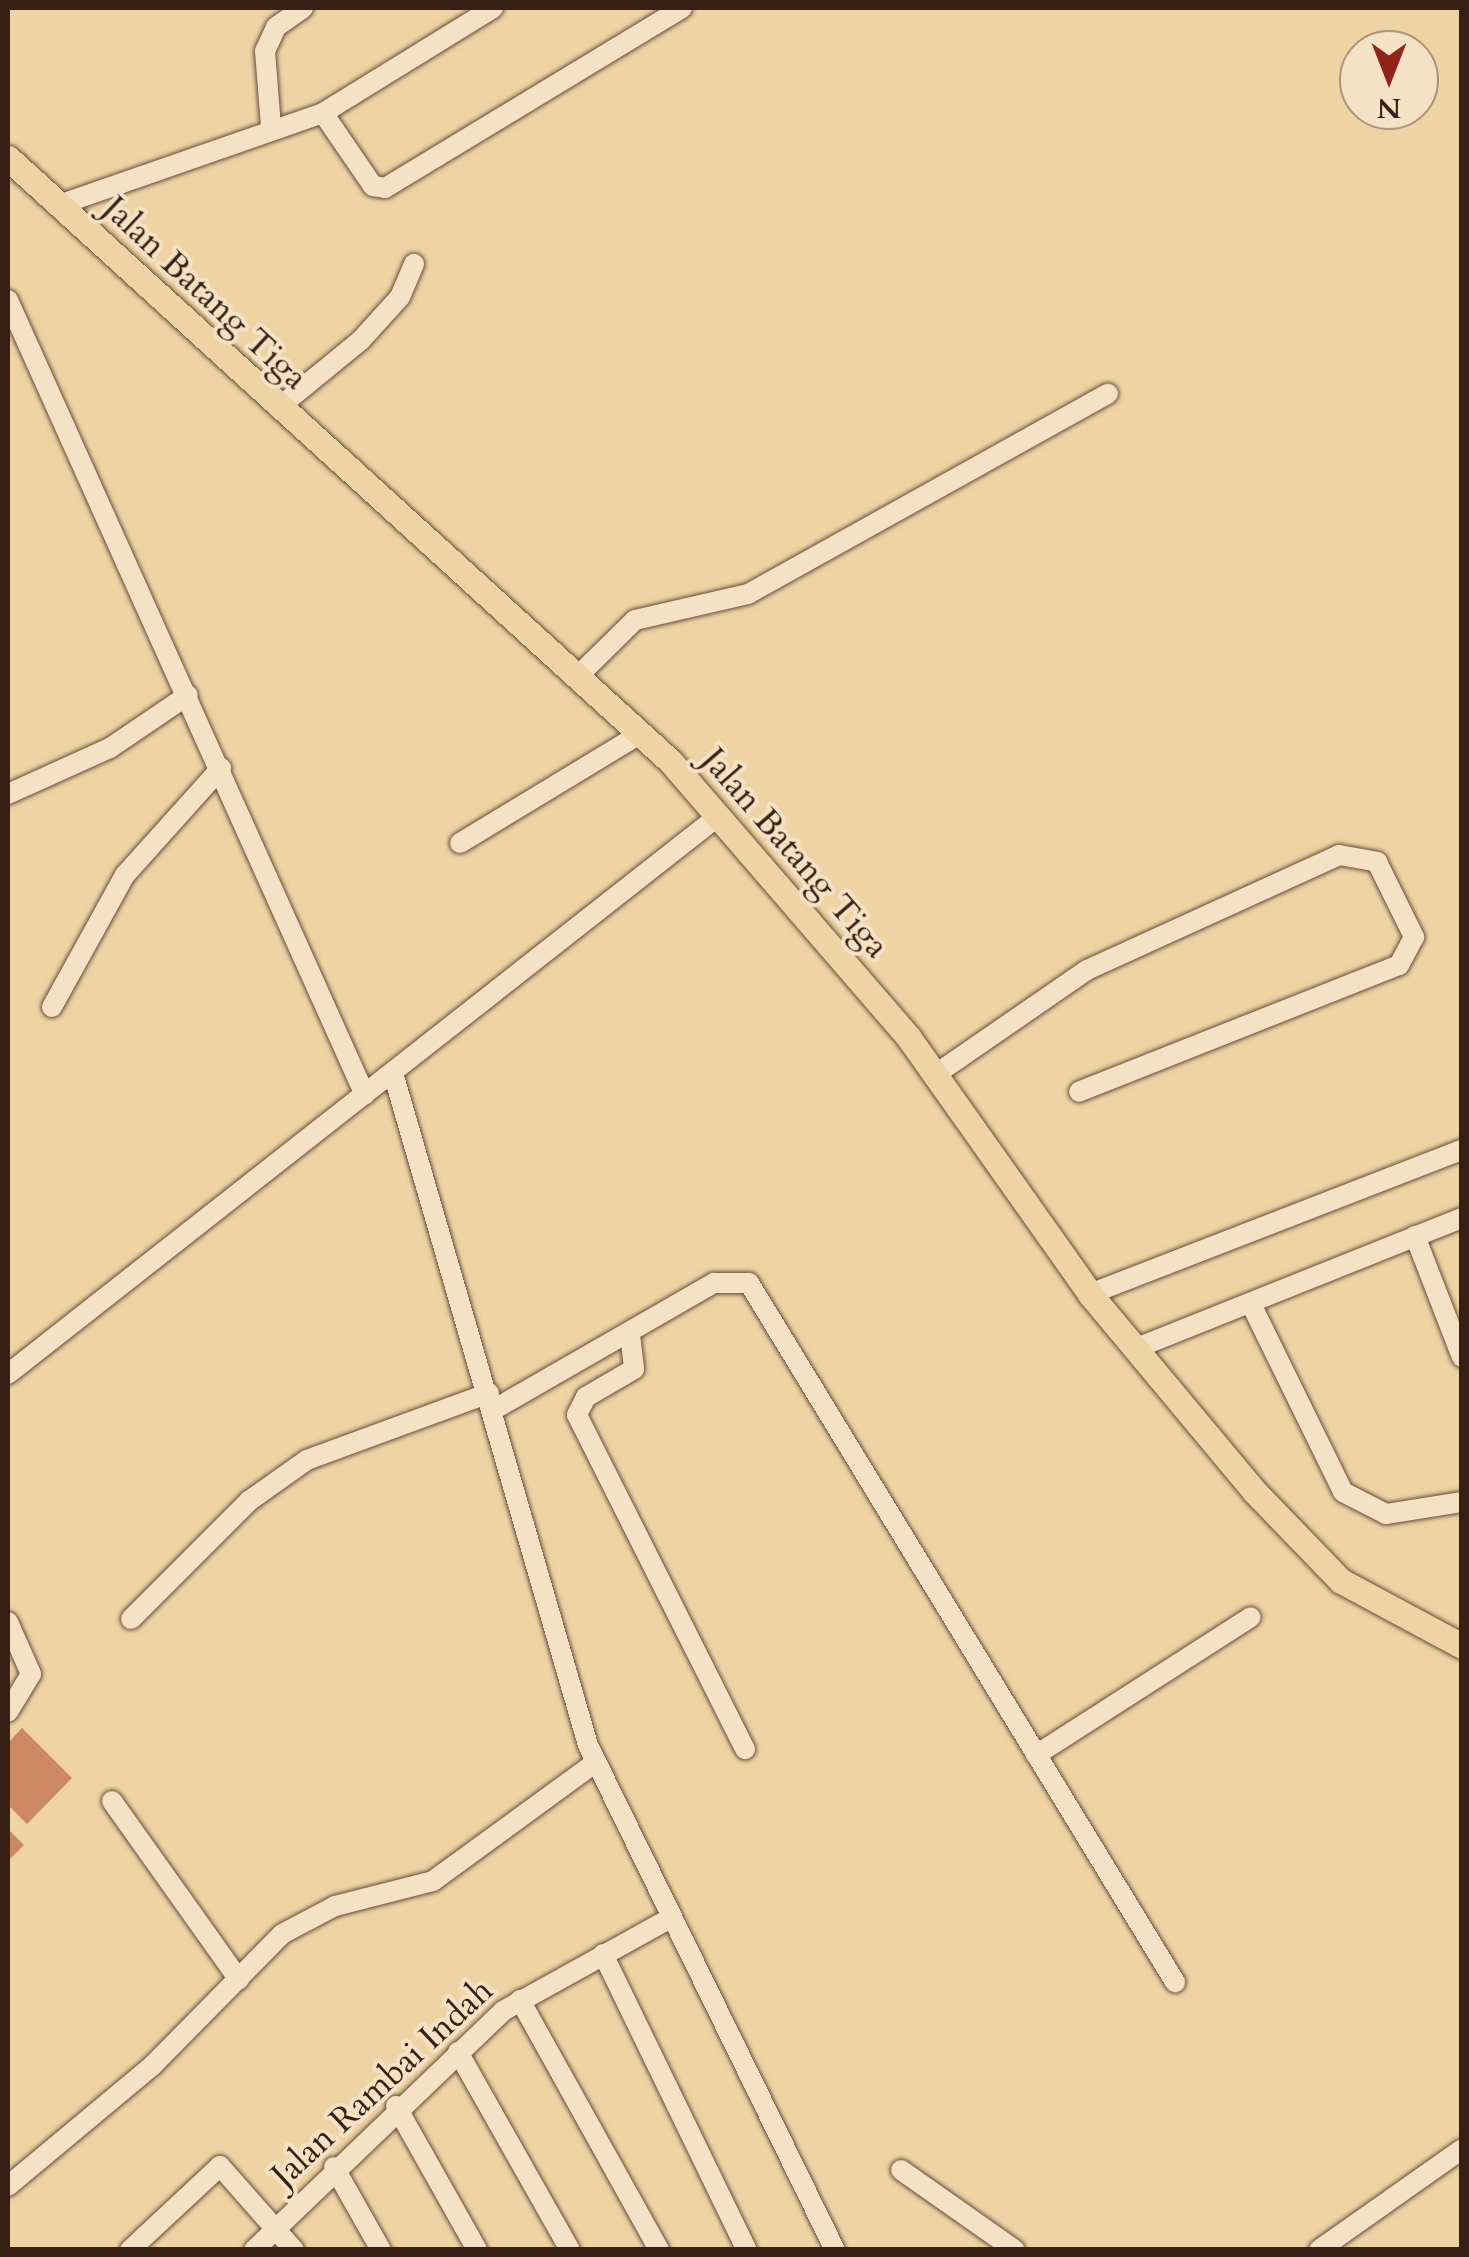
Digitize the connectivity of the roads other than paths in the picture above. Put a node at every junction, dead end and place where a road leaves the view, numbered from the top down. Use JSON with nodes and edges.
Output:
{"nodes":[{"id":1,"x":304,"y":8,"type":"edge"},
{"id":2,"x":493,"y":8,"type":"edge"},
{"id":3,"x":682,"y":8,"type":"edge"},
{"id":4,"x":323,"y":113,"type":"junction"},
{"id":5,"x":271,"y":127,"type":"junction"},
{"id":6,"x":8,"y":158,"type":"edge"},
{"id":7,"x":59,"y":206,"type":"junction"},
{"id":8,"x":414,"y":264,"type":"dead end"},
{"id":9,"x":8,"y":300,"type":"edge"},
{"id":10,"x":1108,"y":394,"type":"dead end"},
{"id":11,"x":278,"y":408,"type":"junction"},
{"id":12,"x":577,"y":677,"type":"junction"},
{"id":13,"x":188,"y":695,"type":"junction"},
{"id":14,"x":640,"y":734,"type":"junction"},
{"id":15,"x":221,"y":768,"type":"junction"},
{"id":16,"x":8,"y":794,"type":"edge"},
{"id":17,"x":717,"y":817,"type":"junction"},
{"id":18,"x":460,"y":843,"type":"dead end"},
{"id":19,"x":52,"y":1006,"type":"dead end"},
{"id":20,"x":393,"y":1073,"type":"junction"},
{"id":21,"x":936,"y":1074,"type":"junction"},
{"id":22,"x":1080,"y":1092,"type":"dead end"},
{"id":23,"x":365,"y":1095,"type":"junction"},
{"id":24,"x":1462,"y":1150,"type":"edge"},
{"id":25,"x":1462,"y":1218,"type":"edge"},
{"id":26,"x":1415,"y":1236,"type":"junction"},
{"id":27,"x":1090,"y":1294,"type":"junction"},
{"id":28,"x":1251,"y":1304,"type":"junction"},
{"id":29,"x":630,"y":1335,"type":"junction"},
{"id":30,"x":1134,"y":1349,"type":"junction"},
{"id":31,"x":1462,"y":1357,"type":"edge"},
{"id":32,"x":8,"y":1374,"type":"edge"},
{"id":33,"x":491,"y":1401,"type":"junction"},
{"id":34,"x":1462,"y":1502,"type":"edge"},
{"id":35,"x":1251,"y":1617,"type":"dead end"},
{"id":36,"x":131,"y":1619,"type":"dead end"},
{"id":37,"x":8,"y":1622,"type":"edge"},
{"id":38,"x":1462,"y":1646,"type":"edge"},
{"id":39,"x":8,"y":1712,"type":"edge"},
{"id":40,"x":745,"y":1749,"type":"dead end"},
{"id":41,"x":1036,"y":1755,"type":"junction"},
{"id":42,"x":596,"y":1763,"type":"junction"},
{"id":43,"x":112,"y":1801,"type":"dead end"},
{"id":44,"x":669,"y":1919,"type":"junction"},
{"id":45,"x":603,"y":1954,"type":"junction"},
{"id":46,"x":240,"y":1980,"type":"junction"},
{"id":47,"x":1175,"y":1982,"type":"dead end"},
{"id":48,"x":520,"y":2000,"type":"junction"},
{"id":49,"x":458,"y":2052,"type":"junction"},
{"id":50,"x":396,"y":2106,"type":"junction"},
{"id":51,"x":1462,"y":2149,"type":"edge"},
{"id":52,"x":334,"y":2166,"type":"junction"},
{"id":53,"x":902,"y":2170,"type":"dead end"},
{"id":54,"x":8,"y":2186,"type":"edge"},
{"id":55,"x":278,"y":2223,"type":"junction"},
{"id":56,"x":130,"y":2250,"type":"edge"},
{"id":57,"x":254,"y":2250,"type":"edge"},
{"id":58,"x":294,"y":2250,"type":"edge"},
{"id":59,"x":381,"y":2250,"type":"edge"},
{"id":60,"x":476,"y":2250,"type":"edge"},
{"id":61,"x":570,"y":2250,"type":"edge"},
{"id":62,"x":659,"y":2250,"type":"edge"},
{"id":63,"x":747,"y":2250,"type":"edge"},
{"id":64,"x":835,"y":2250,"type":"edge"},
{"id":65,"x":1015,"y":2250,"type":"edge"},
{"id":66,"x":1319,"y":2250,"type":"edge"}],
"edges":[{"from":1,"to":5,"type":"street"},
{"from":2,"to":4,"type":"street"},
{"from":3,"to":4,"type":"street"},
{"from":4,"to":5,"type":"street"},
{"from":5,"to":7,"type":"street"},
{"from":6,"to":7,"type":"main road","name":"Jalan Batang Tiga"},
{"from":7,"to":11,"type":"main road","name":"Jalan Batang Tiga"},
{"from":8,"to":11,"type":"street"},
{"from":9,"to":13,"type":"street"},
{"from":10,"to":12,"type":"street"},
{"from":11,"to":12,"type":"main road","name":"Jalan Batang Tiga"},
{"from":12,"to":14,"type":"main road","name":"Jalan Batang Tiga"},
{"from":13,"to":15,"type":"street"},
{"from":13,"to":16,"type":"street"},
{"from":14,"to":17,"type":"main road","name":"Jalan Batang Tiga"},
{"from":14,"to":18,"type":"street"},
{"from":15,"to":19,"type":"street"},
{"from":15,"to":23,"type":"street"},
{"from":17,"to":20,"type":"street"},
{"from":17,"to":21,"type":"main road","name":"Jalan Batang Tiga"},
{"from":20,"to":23,"type":"street"},
{"from":20,"to":33,"type":"street"},
{"from":21,"to":22,"type":"street"},
{"from":21,"to":27,"type":"main road","name":"Jalan Batang Tiga"},
{"from":23,"to":32,"type":"street"},
{"from":24,"to":27,"type":"street"},
{"from":25,"to":26,"type":"street"},
{"from":26,"to":28,"type":"street"},
{"from":26,"to":31,"type":"street"},
{"from":27,"to":30,"type":"main road","name":"Jalan Batang Tiga"},
{"from":28,"to":30,"type":"street"},
{"from":28,"to":34,"type":"street"},
{"from":29,"to":33,"type":"street"},
{"from":29,"to":40,"type":"street"},
{"from":29,"to":41,"type":"street"},
{"from":30,"to":38,"type":"main road","name":"Jalan Batang Tiga"},
{"from":33,"to":36,"type":"street"},
{"from":33,"to":42,"type":"street"},
{"from":35,"to":41,"type":"street"},
{"from":37,"to":39,"type":"street"},
{"from":41,"to":47,"type":"street"},
{"from":42,"to":44,"type":"street"},
{"from":42,"to":46,"type":"street"},
{"from":43,"to":46,"type":"street"},
{"from":44,"to":45,"type":"street","name":"Jalan Rambai Indah"},
{"from":44,"to":64,"type":"street"},
{"from":45,"to":48,"type":"street","name":"Jalan Rambai Indah"},
{"from":45,"to":63,"type":"street"},
{"from":46,"to":54,"type":"street"},
{"from":48,"to":49,"type":"street","name":"Jalan Rambai Indah"},
{"from":48,"to":62,"type":"street"},
{"from":49,"to":50,"type":"street","name":"Jalan Rambai Indah"},
{"from":49,"to":61,"type":"street"},
{"from":50,"to":52,"type":"street","name":"Jalan Rambai Indah"},
{"from":50,"to":60,"type":"street"},
{"from":51,"to":66,"type":"street"},
{"from":52,"to":55,"type":"street","name":"Jalan Rambai Indah"},
{"from":52,"to":59,"type":"street"},
{"from":53,"to":65,"type":"street"},
{"from":55,"to":56,"type":"street"},
{"from":55,"to":57,"type":"street","name":"Jalan Rambai Indah"},
{"from":55,"to":58,"type":"street"}]}
